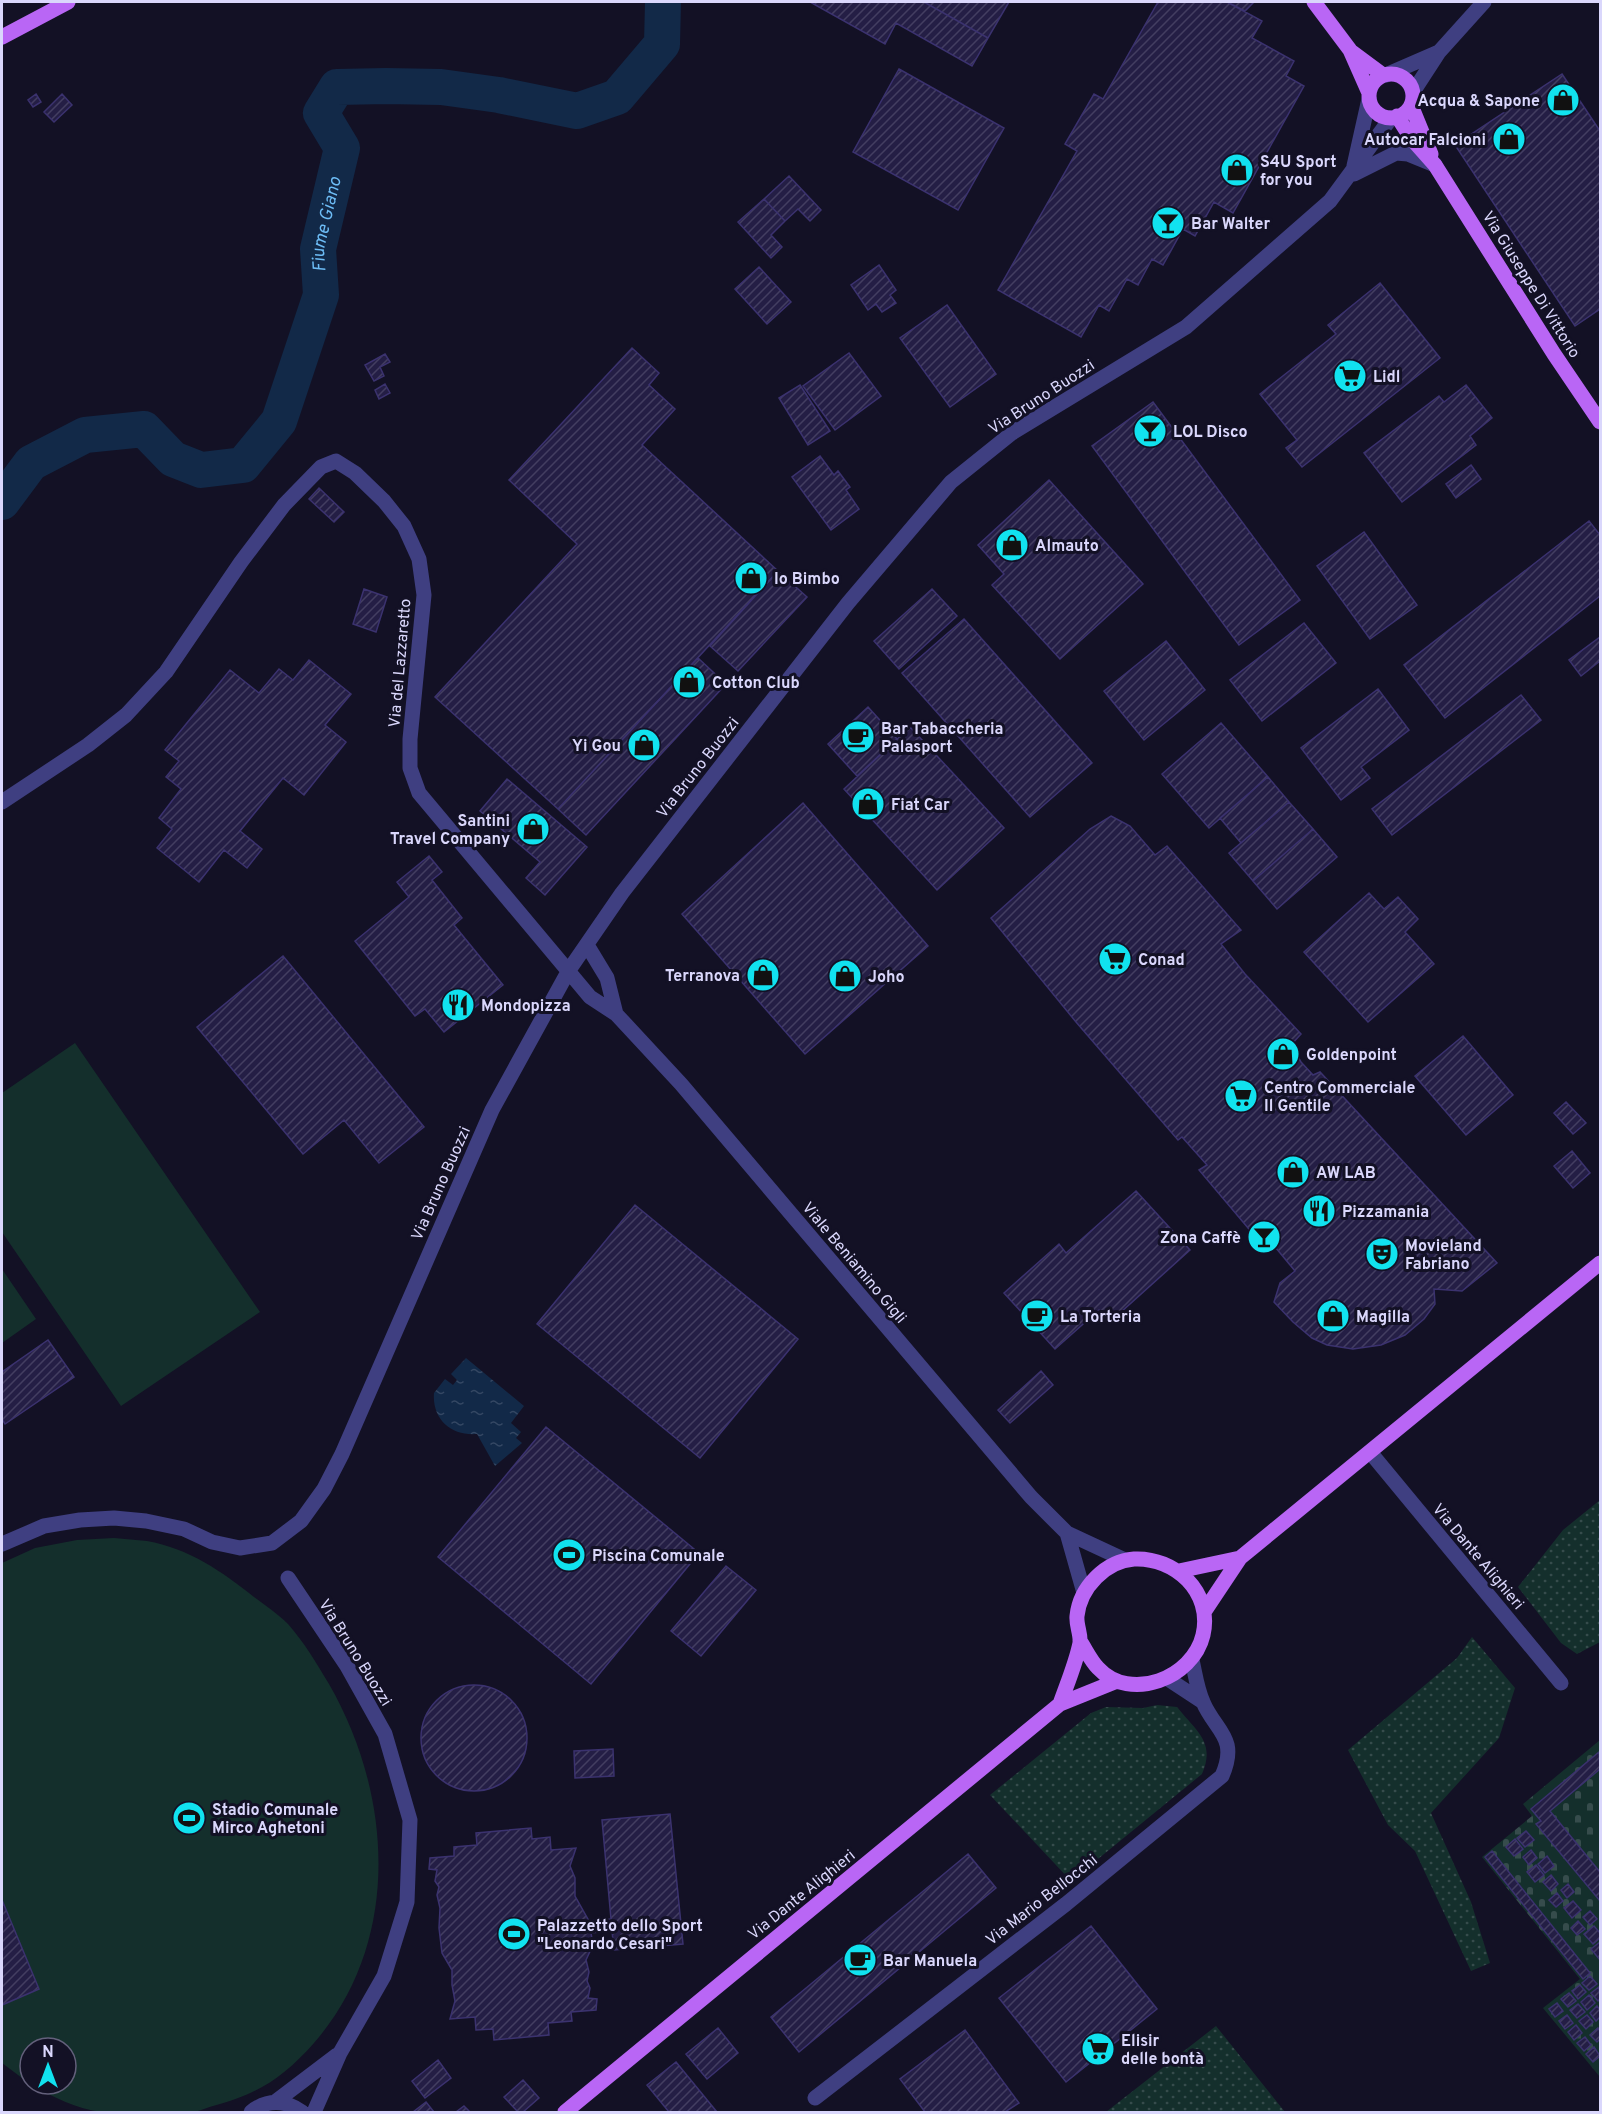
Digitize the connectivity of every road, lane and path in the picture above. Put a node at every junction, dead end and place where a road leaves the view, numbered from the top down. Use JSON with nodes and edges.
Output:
{"nodes":[{"id":1,"x":68,"y":2,"type":"edge"},
{"id":2,"x":1314,"y":2,"type":"edge"},
{"id":3,"x":1484,"y":2,"type":"edge"},
{"id":4,"x":2,"y":37,"type":"edge"},
{"id":5,"x":1350,"y":50,"type":"junction"},
{"id":6,"x":1439,"y":52,"type":"junction"},
{"id":7,"x":1385,"y":75,"type":"junction"},
{"id":8,"x":1369,"y":96,"type":"junction"},
{"id":9,"x":1412,"y":98,"type":"junction"},
{"id":10,"x":1394,"y":117,"type":"junction"},
{"id":11,"x":1435,"y":165,"type":"junction"},
{"id":12,"x":1352,"y":175,"type":"junction"},
{"id":13,"x":1600,"y":422,"type":"edge"},
{"id":14,"x":2,"y":802,"type":"edge"},
{"id":15,"x":587,"y":945,"type":"junction"},
{"id":16,"x":569,"y":970,"type":"junction"},
{"id":17,"x":616,"y":1014,"type":"junction"},
{"id":18,"x":1600,"y":1263,"type":"edge"},
{"id":19,"x":1370,"y":1452,"type":"junction"},
{"id":20,"x":1067,"y":1533,"type":"junction"},
{"id":21,"x":2,"y":1544,"type":"edge"},
{"id":22,"x":1240,"y":1557,"type":"junction"},
{"id":23,"x":1125,"y":1560,"type":"junction"},
{"id":24,"x":1179,"y":1571,"type":"junction"},
{"id":25,"x":288,"y":1578,"type":"dead end"},
{"id":26,"x":1083,"y":1593,"type":"junction"},
{"id":27,"x":1204,"y":1612,"type":"junction"},
{"id":28,"x":1080,"y":1641,"type":"junction"},
{"id":29,"x":1192,"y":1660,"type":"junction"},
{"id":30,"x":1168,"y":1679,"type":"junction"},
{"id":31,"x":1117,"y":1680,"type":"junction"},
{"id":32,"x":1561,"y":1683,"type":"dead end"},
{"id":33,"x":1203,"y":1702,"type":"junction"},
{"id":34,"x":1060,"y":1704,"type":"junction"},
{"id":35,"x":340,"y":2053,"type":"junction"},
{"id":36,"x":815,"y":2098,"type":"dead end"},
{"id":37,"x":275,"y":2102,"type":"junction"},
{"id":38,"x":251,"y":2112,"type":"edge"},
{"id":39,"x":302,"y":2112,"type":"edge"},
{"id":40,"x":314,"y":2112,"type":"edge"},
{"id":41,"x":565,"y":2112,"type":"edge"}],
"edges":[{"from":1,"to":4,"type":"main road"},
{"from":2,"to":5,"type":"main road","name":"Via Giuseppe Di Vittorio"},
{"from":3,"to":6,"type":"street"},
{"from":5,"to":7,"type":"main road","name":"Via Giuseppe Di Vittorio"},
{"from":5,"to":8,"type":"main road","name":"Via Giuseppe Di Vittorio"},
{"from":6,"to":7,"type":"street"},
{"from":6,"to":9,"type":"street"},
{"from":7,"to":8,"type":"main road"},
{"from":7,"to":9,"type":"main road","name":"Via Giuseppe Di Vittorio"},
{"from":8,"to":10,"type":"main road","name":"Via Giuseppe Di Vittorio"},
{"from":8,"to":12,"type":"street","name":"Via Bruno Buozzi"},
{"from":9,"to":10,"type":"main road"},
{"from":9,"to":11,"type":"main road","name":"Via Giuseppe Di Vittorio"},
{"from":10,"to":11,"type":"main road","name":"Via Giuseppe Di Vittorio"},
{"from":10,"to":12,"type":"street","name":"Via Bruno Buozzi"},
{"from":11,"to":12,"type":"street","name":"Via Bruno Buozzi"},
{"from":11,"to":13,"type":"main road","name":"Via Giuseppe Di Vittorio"},
{"from":12,"to":15,"type":"street","name":"Via Bruno Buozzi"},
{"from":14,"to":16,"type":"street","name":"Via del Lazzaretto"},
{"from":15,"to":16,"type":"street","name":"Via Bruno Buozzi"},
{"from":15,"to":17,"type":"street","name":"Viale Beniamino Gigli"},
{"from":16,"to":17,"type":"street","name":"Viale Beniamino Gigli"},
{"from":16,"to":21,"type":"street","name":"Via Bruno Buozzi"},
{"from":17,"to":20,"type":"street","name":"Viale Beniamino Gigli"},
{"from":18,"to":19,"type":"main road","name":"Via Dante Alighieri"},
{"from":19,"to":22,"type":"main road","name":"Via Dante Alighieri"},
{"from":19,"to":32,"type":"street","name":"Via Dante Alighieri"},
{"from":20,"to":23,"type":"street","name":"Viale Beniamino Gigli"},
{"from":20,"to":26,"type":"street"},
{"from":22,"to":24,"type":"main road","name":"Via Dante Alighieri"},
{"from":22,"to":27,"type":"main road","name":"Via Dante Alighieri"},
{"from":23,"to":24,"type":"main road"},
{"from":23,"to":26,"type":"main road"},
{"from":24,"to":27,"type":"main road"},
{"from":25,"to":35,"type":"street","name":"Via Bruno Buozzi"},
{"from":26,"to":28,"type":"main road"},
{"from":27,"to":29,"type":"main road","name":"Via Dante Alighieri"},
{"from":28,"to":31,"type":"main road"},
{"from":28,"to":34,"type":"main road"},
{"from":29,"to":30,"type":"main road","name":"Via Dante Alighieri"},
{"from":29,"to":33,"type":"street","name":"Via Mario Bellocchi"},
{"from":30,"to":31,"type":"main road","name":"Via Dante Alighieri"},
{"from":30,"to":33,"type":"street","name":"Via Mario Bellocchi"},
{"from":31,"to":34,"type":"main road","name":"Via Dante Alighieri"},
{"from":33,"to":36,"type":"street","name":"Via Mario Bellocchi"},
{"from":34,"to":41,"type":"main road","name":"Via Dante Alighieri"},
{"from":35,"to":37,"type":"street","name":"Via Bruno Buozzi"},
{"from":35,"to":40,"type":"street","name":"Via Bruno Buozzi"},
{"from":37,"to":38,"type":"street","name":"Via Bruno Buozzi"},
{"from":37,"to":39,"type":"street"}]}
